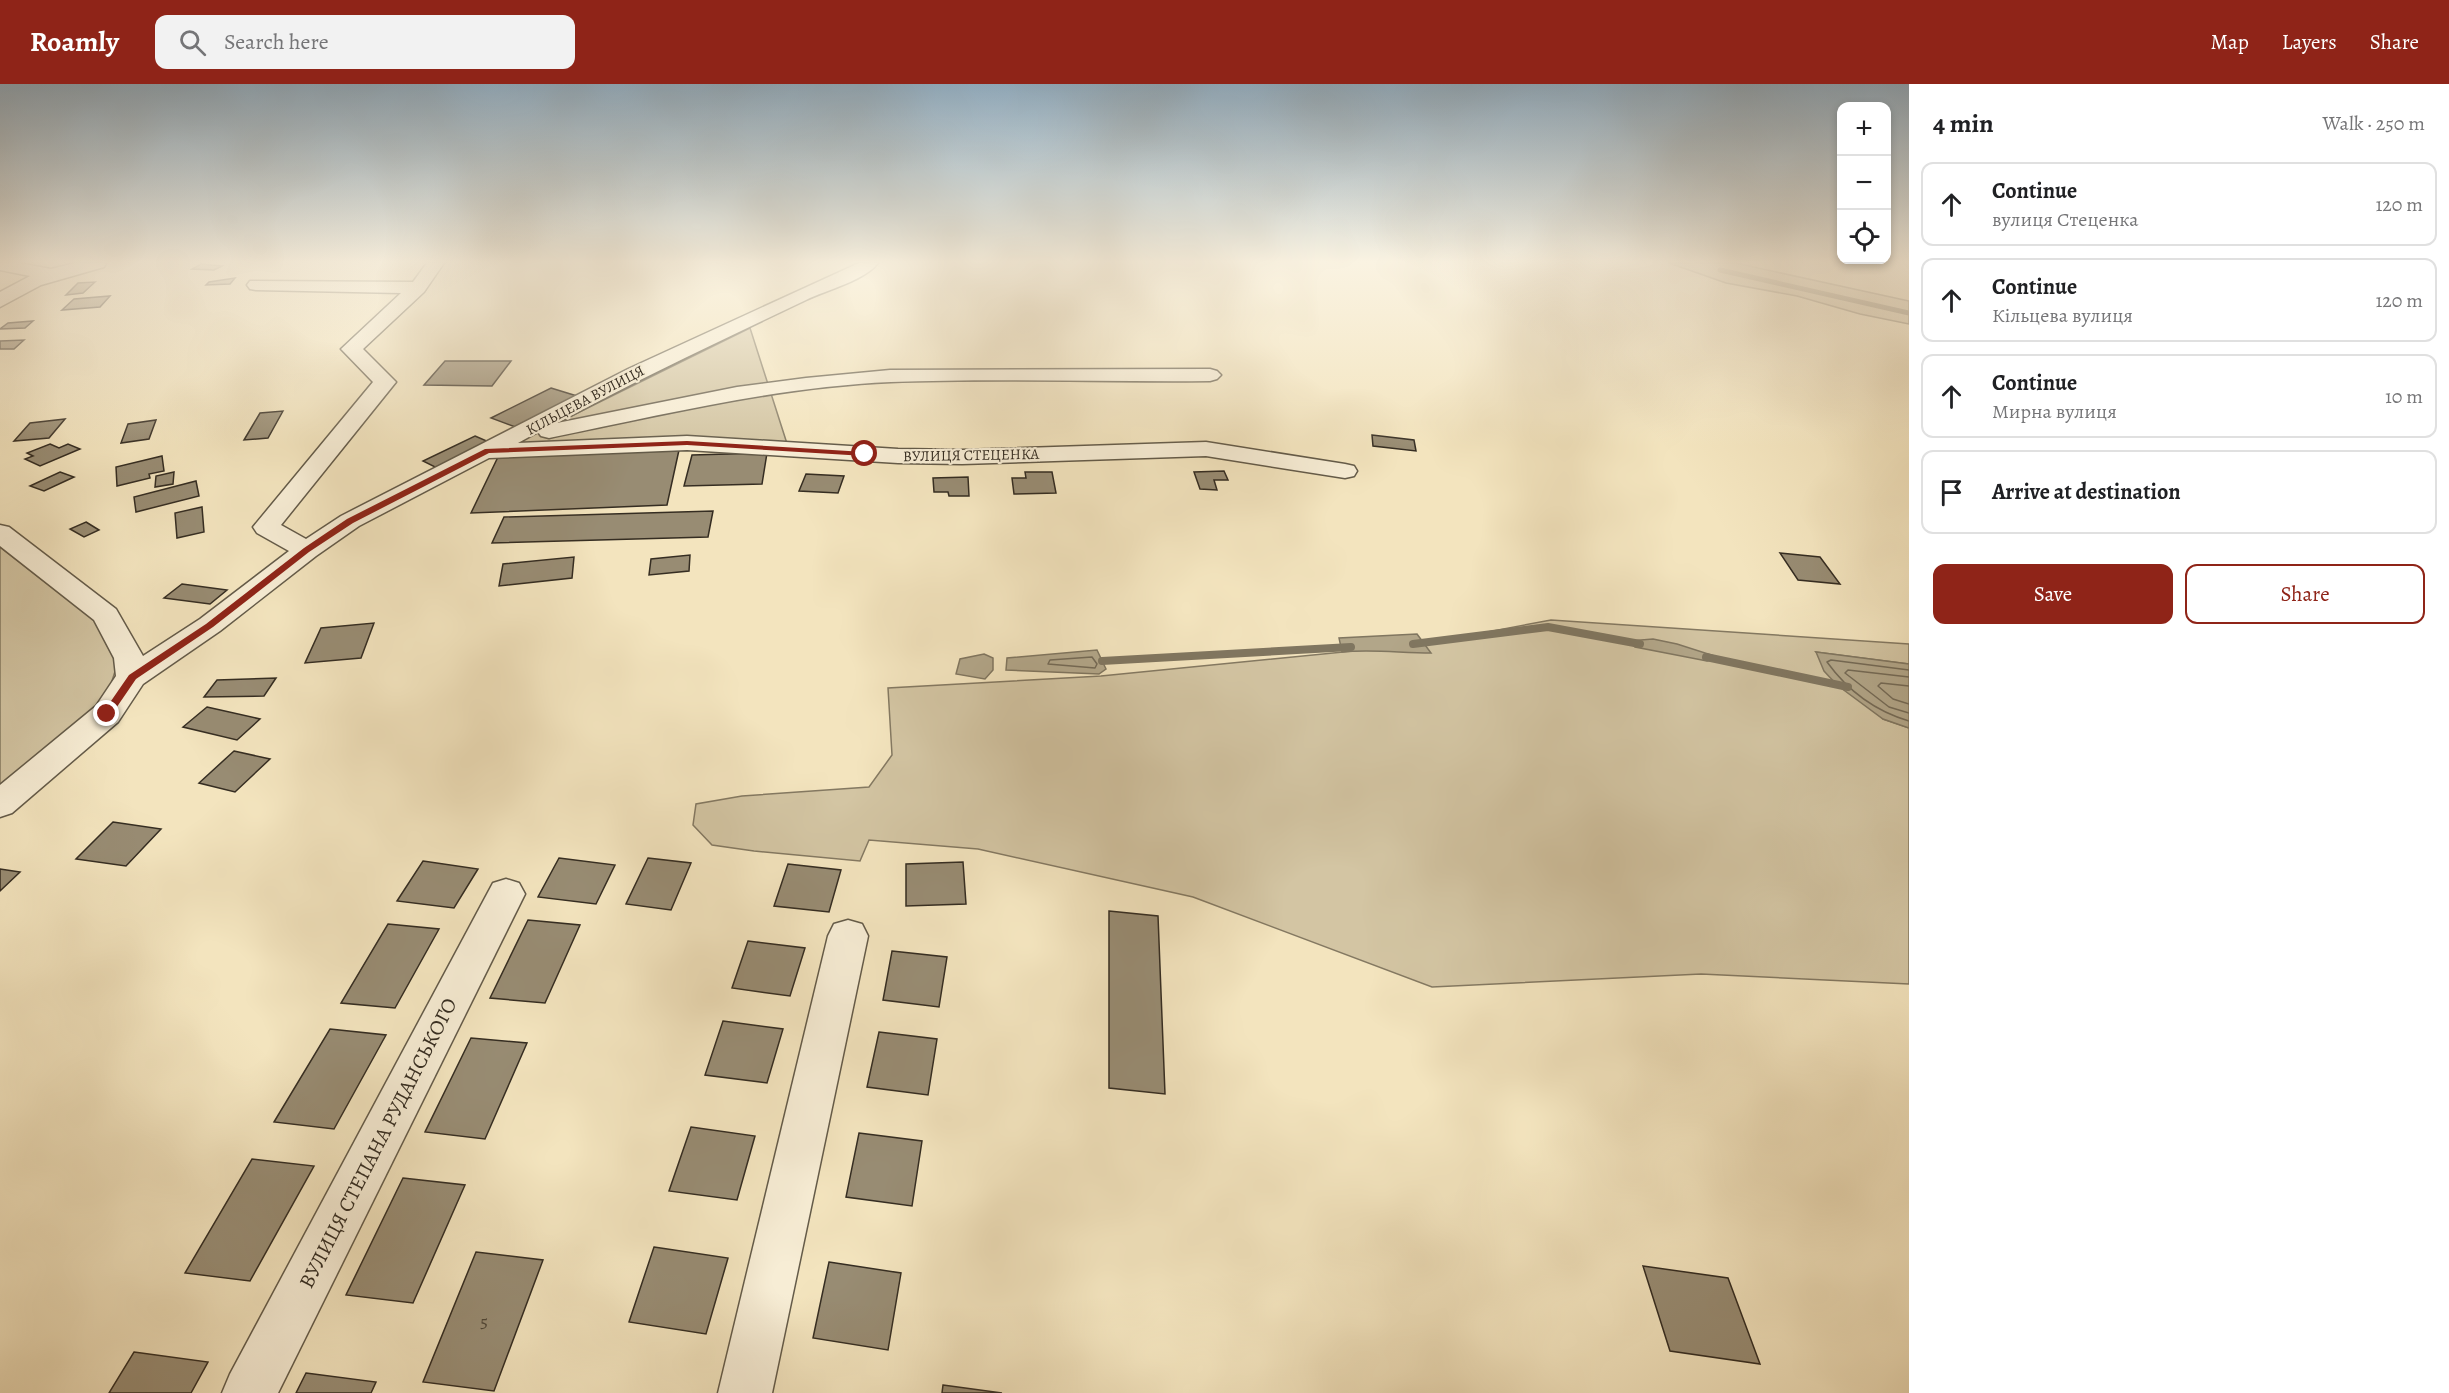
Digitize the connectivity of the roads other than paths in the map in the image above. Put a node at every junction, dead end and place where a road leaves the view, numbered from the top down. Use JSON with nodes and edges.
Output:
{"nodes":[{"id":1,"x":378,"y":324,"type":"edge"},
{"id":2,"x":739,"y":324,"type":"edge"},
{"id":3,"x":1210,"y":375,"type":"dead end"},
{"id":4,"x":509,"y":439,"type":"junction"},
{"id":5,"x":488,"y":451,"type":"junction"},
{"id":6,"x":1345,"y":471,"type":"dead end"},
{"id":7,"x":0,"y":533,"type":"edge"},
{"id":8,"x":307,"y":550,"type":"junction"},
{"id":9,"x":132,"y":677,"type":"junction"},
{"id":10,"x":0,"y":804,"type":"edge"},
{"id":11,"x":506,"y":894,"type":"dead end"},
{"id":12,"x":848,"y":936,"type":"dead end"},
{"id":13,"x":249,"y":1393,"type":"edge"},
{"id":14,"x":745,"y":1393,"type":"edge"}],
"edges":[{"from":1,"to":8,"type":"street"},
{"from":2,"to":4,"type":"street","name":"КІЛЬЦЕВА ВУЛИЦЯ"},
{"from":3,"to":4,"type":"street"},
{"from":4,"to":5,"type":"street","name":"КІЛЬЦЕВА ВУЛИЦЯ"},
{"from":5,"to":6,"type":"street","name":"ВУЛИЦЯ СТЕЦЕНКА"},
{"from":5,"to":8,"type":"street","name":"КІЛЬЦЕВА ВУЛИЦЯ"},
{"from":7,"to":9,"type":"street"},
{"from":8,"to":9,"type":"street","name":"КІЛЬЦЕВА ВУЛИЦЯ"},
{"from":9,"to":10,"type":"street"},
{"from":11,"to":13,"type":"street","name":"ВУЛИЦЯ СТЕПАНА РУДАНСЬКОГО"},
{"from":12,"to":14,"type":"street"}]}
